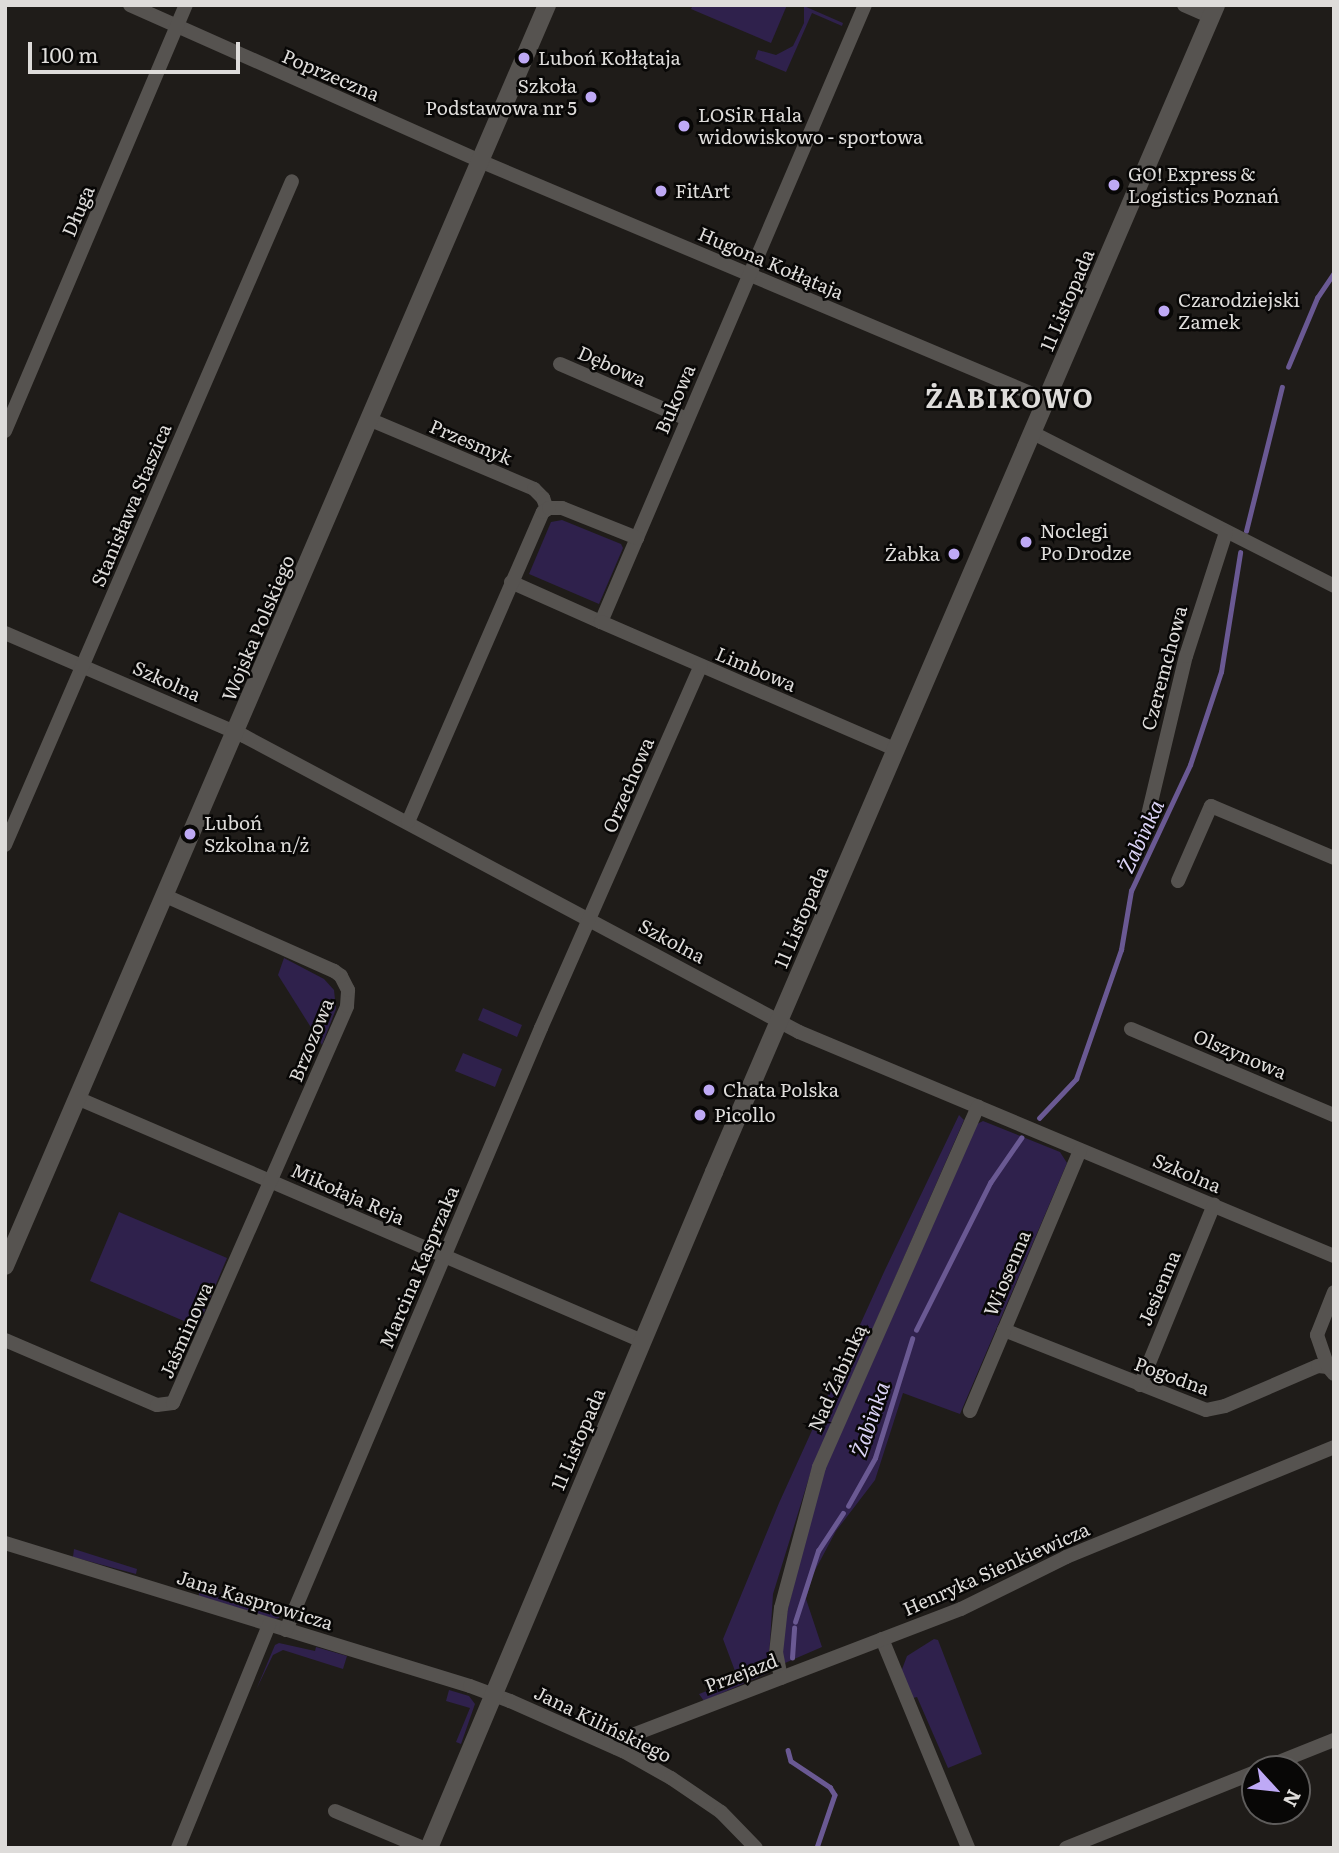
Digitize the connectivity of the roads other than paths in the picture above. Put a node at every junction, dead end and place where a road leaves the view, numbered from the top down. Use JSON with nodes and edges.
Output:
{"nodes":[{"id":1,"x":130,"y":5,"type":"edge"},
{"id":2,"x":186,"y":5,"type":"edge"},
{"id":3,"x":547,"y":5,"type":"edge"},
{"id":4,"x":865,"y":5,"type":"edge"},
{"id":5,"x":1184,"y":5,"type":"edge"},
{"id":6,"x":1213,"y":11,"type":"edge"},
{"id":7,"x":176,"y":26,"type":"junction"},
{"id":8,"x":480,"y":161,"type":"junction"},
{"id":9,"x":292,"y":181,"type":"dead end"},
{"id":10,"x":749,"y":274,"type":"junction"},
{"id":11,"x":560,"y":364,"type":"dead end"},
{"id":12,"x":1047,"y":400,"type":"junction"},
{"id":13,"x":687,"y":419,"type":"junction"},
{"id":14,"x":371,"y":420,"type":"junction"},
{"id":15,"x":5,"y":431,"type":"edge"},
{"id":16,"x":1033,"y":433,"type":"junction"},
{"id":17,"x":547,"y":509,"type":"junction"},
{"id":18,"x":1226,"y":532,"type":"junction"},
{"id":19,"x":637,"y":538,"type":"junction"},
{"id":20,"x":511,"y":582,"type":"junction"},
{"id":21,"x":1334,"y":586,"type":"edge"},
{"id":22,"x":601,"y":622,"type":"junction"},
{"id":23,"x":5,"y":633,"type":"edge"},
{"id":24,"x":82,"y":665,"type":"junction"},
{"id":25,"x":702,"y":666,"type":"junction"},
{"id":26,"x":235,"y":732,"type":"junction"},
{"id":27,"x":897,"y":750,"type":"junction"},
{"id":28,"x":1148,"y":815,"type":"dead end"},
{"id":29,"x":408,"y":822,"type":"junction"},
{"id":30,"x":5,"y":845,"type":"edge"},
{"id":31,"x":1334,"y":858,"type":"edge"},
{"id":32,"x":1178,"y":881,"type":"dead end"},
{"id":33,"x":163,"y":895,"type":"junction"},
{"id":34,"x":589,"y":919,"type":"junction"},
{"id":35,"x":779,"y":1021,"type":"junction"},
{"id":36,"x":1131,"y":1029,"type":"dead end"},
{"id":37,"x":77,"y":1098,"type":"junction"},
{"id":38,"x":978,"y":1106,"type":"junction"},
{"id":39,"x":1334,"y":1115,"type":"edge"},
{"id":40,"x":1080,"y":1150,"type":"junction"},
{"id":41,"x":271,"y":1181,"type":"junction"},
{"id":42,"x":1214,"y":1206,"type":"junction"},
{"id":43,"x":1334,"y":1256,"type":"edge"},
{"id":44,"x":444,"y":1257,"type":"junction"},
{"id":45,"x":5,"y":1266,"type":"edge"},
{"id":46,"x":1334,"y":1292,"type":"edge"},
{"id":47,"x":1004,"y":1330,"type":"junction"},
{"id":48,"x":5,"y":1340,"type":"edge"},
{"id":49,"x":642,"y":1341,"type":"junction"},
{"id":50,"x":1331,"y":1371,"type":"edge"},
{"id":51,"x":1140,"y":1385,"type":"junction"},
{"id":52,"x":970,"y":1411,"type":"dead end"},
{"id":53,"x":1334,"y":1447,"type":"edge"},
{"id":54,"x":5,"y":1543,"type":"edge"},
{"id":55,"x":269,"y":1625,"type":"junction"},
{"id":56,"x":286,"y":1630,"type":"junction"},
{"id":57,"x":883,"y":1639,"type":"junction"},
{"id":58,"x":781,"y":1678,"type":"junction"},
{"id":59,"x":493,"y":1695,"type":"junction"},
{"id":60,"x":1334,"y":1740,"type":"edge"},
{"id":61,"x":617,"y":1748,"type":"junction"},
{"id":62,"x":1296,"y":1755,"type":"edge"},
{"id":63,"x":1241,"y":1778,"type":"edge"},
{"id":64,"x":335,"y":1811,"type":"dead end"},
{"id":65,"x":178,"y":1848,"type":"edge"},
{"id":66,"x":423,"y":1848,"type":"edge"},
{"id":67,"x":429,"y":1848,"type":"edge"},
{"id":68,"x":757,"y":1848,"type":"edge"},
{"id":69,"x":968,"y":1848,"type":"edge"},
{"id":70,"x":1066,"y":1848,"type":"edge"}],
"edges":[{"from":1,"to":7,"type":"street","name":"Poprzeczna"},
{"from":2,"to":7,"type":"street","name":"Długa"},
{"from":3,"to":8,"type":"street","name":"Wojska Polskiego"},
{"from":4,"to":10,"type":"street","name":"Bukowa"},
{"from":5,"to":6,"type":"street"},
{"from":6,"to":12,"type":"street","name":"11 Listopada"},
{"from":7,"to":8,"type":"street","name":"Poprzeczna"},
{"from":7,"to":15,"type":"street","name":"Długa"},
{"from":8,"to":10,"type":"street","name":"Hugona Kołłątaja"},
{"from":8,"to":14,"type":"street","name":"Wojska Polskiego"},
{"from":9,"to":24,"type":"street","name":"Stanisława Staszica"},
{"from":10,"to":12,"type":"street","name":"Hugona Kołłątaja"},
{"from":10,"to":13,"type":"street","name":"Bukowa"},
{"from":11,"to":13,"type":"street","name":"Dębowa"},
{"from":12,"to":16,"type":"street","name":"11 Listopada"},
{"from":13,"to":19,"type":"street","name":"Bukowa"},
{"from":14,"to":17,"type":"street","name":"Przesmyk"},
{"from":14,"to":26,"type":"street","name":"Wojska Polskiego"},
{"from":16,"to":18,"type":"street"},
{"from":16,"to":27,"type":"street","name":"11 Listopada"},
{"from":17,"to":19,"type":"street"},
{"from":17,"to":20,"type":"street"},
{"from":18,"to":21,"type":"street"},
{"from":18,"to":28,"type":"street","name":"Czeremchowa"},
{"from":19,"to":22,"type":"street","name":"Bukowa"},
{"from":20,"to":22,"type":"street"},
{"from":20,"to":29,"type":"street"},
{"from":22,"to":25,"type":"street","name":"Limbowa"},
{"from":23,"to":24,"type":"street","name":"Szkolna"},
{"from":24,"to":26,"type":"street","name":"Szkolna"},
{"from":24,"to":30,"type":"street","name":"Stanisława Staszica"},
{"from":25,"to":27,"type":"street","name":"Limbowa"},
{"from":25,"to":34,"type":"street","name":"Orzechowa"},
{"from":26,"to":29,"type":"street","name":"Szkolna"},
{"from":26,"to":33,"type":"street","name":"Wojska Polskiego"},
{"from":27,"to":35,"type":"street","name":"11 Listopada"},
{"from":29,"to":34,"type":"street","name":"Szkolna"},
{"from":31,"to":32,"type":"street"},
{"from":33,"to":37,"type":"street","name":"Wojska Polskiego"},
{"from":33,"to":41,"type":"street","name":"Brzozowa"},
{"from":34,"to":35,"type":"street","name":"Szkolna"},
{"from":34,"to":44,"type":"street","name":"Marcina Kasprzaka"},
{"from":35,"to":38,"type":"street","name":"Szkolna"},
{"from":35,"to":49,"type":"street","name":"11 Listopada"},
{"from":36,"to":39,"type":"street","name":"Olszynowa"},
{"from":37,"to":41,"type":"street","name":"Mikołaja Reja"},
{"from":37,"to":45,"type":"street","name":"Wojska Polskiego"},
{"from":38,"to":40,"type":"street","name":"Szkolna"},
{"from":38,"to":58,"type":"street","name":"Nad Żabinką"},
{"from":40,"to":42,"type":"street","name":"Szkolna"},
{"from":40,"to":47,"type":"street","name":"Wiosenna"},
{"from":41,"to":44,"type":"street","name":"Mikołaja Reja"},
{"from":41,"to":48,"type":"street","name":"Jaśminowa"},
{"from":42,"to":43,"type":"street","name":"Szkolna"},
{"from":42,"to":51,"type":"street","name":"Jesienna"},
{"from":44,"to":49,"type":"street","name":"Mikołaja Reja"},
{"from":44,"to":56,"type":"street","name":"Marcina Kasprzaka"},
{"from":46,"to":50,"type":"street","name":"Pogodna"},
{"from":47,"to":51,"type":"street","name":"Pogodna"},
{"from":47,"to":52,"type":"street","name":"Wiosenna"},
{"from":49,"to":59,"type":"street","name":"11 Listopada"},
{"from":50,"to":51,"type":"street","name":"Pogodna"},
{"from":53,"to":57,"type":"street","name":"Henryka Sienkiewicza"},
{"from":54,"to":55,"type":"street","name":"Jana Kasprowicza"},
{"from":55,"to":56,"type":"street","name":"Jana Kasprowicza"},
{"from":55,"to":65,"type":"street"},
{"from":56,"to":59,"type":"street","name":"Jana Kasprowicza"},
{"from":57,"to":58,"type":"street","name":"Przejazd"},
{"from":57,"to":69,"type":"street"},
{"from":58,"to":61,"type":"street","name":"Przejazd"},
{"from":59,"to":61,"type":"street","name":"Jana Kilińskiego"},
{"from":59,"to":67,"type":"street","name":"11 Listopada"},
{"from":60,"to":62,"type":"street"},
{"from":61,"to":68,"type":"street","name":"Jana Kilińskiego"},
{"from":63,"to":70,"type":"street"},
{"from":64,"to":66,"type":"street"}]}
